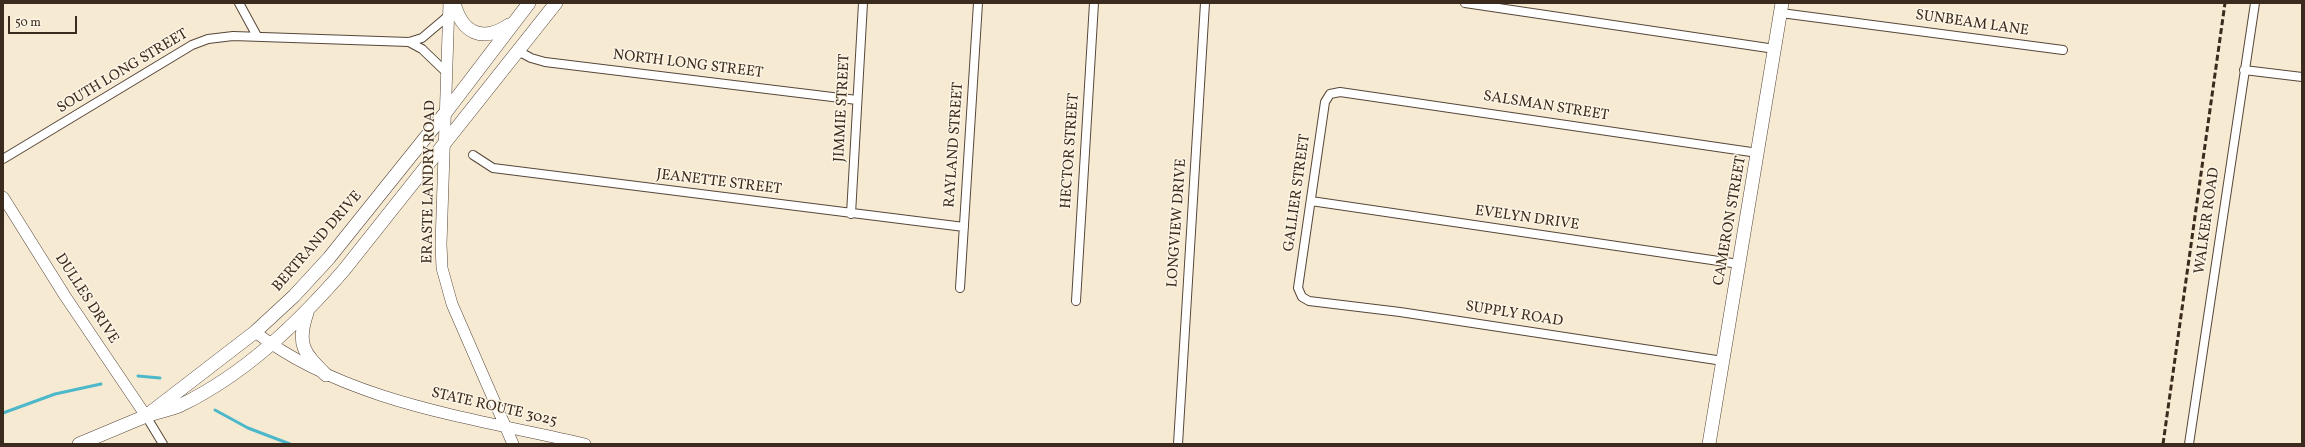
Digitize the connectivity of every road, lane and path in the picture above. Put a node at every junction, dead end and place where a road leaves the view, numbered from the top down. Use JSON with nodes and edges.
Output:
{"nodes":[{"id":1,"x":239,"y":3,"type":"edge"},
{"id":2,"x":449,"y":3,"type":"edge"},
{"id":3,"x":454,"y":3,"type":"edge"},
{"id":4,"x":529,"y":3,"type":"edge"},
{"id":5,"x":556,"y":3,"type":"edge"},
{"id":6,"x":863,"y":3,"type":"edge"},
{"id":7,"x":978,"y":3,"type":"edge"},
{"id":8,"x":1094,"y":3,"type":"edge"},
{"id":9,"x":1205,"y":3,"type":"edge"},
{"id":10,"x":1465,"y":3,"type":"edge"},
{"id":11,"x":2255,"y":3,"type":"edge"},
{"id":12,"x":1781,"y":8,"type":"edge"},
{"id":13,"x":448,"y":16,"type":"junction"},
{"id":14,"x":514,"y":22,"type":"junction"},
{"id":15,"x":257,"y":36,"type":"junction"},
{"id":16,"x":409,"y":42,"type":"junction"},
{"id":17,"x":1775,"y":49,"type":"junction"},
{"id":18,"x":2064,"y":50,"type":"dead end"},
{"id":19,"x":518,"y":51,"type":"junction"},
{"id":20,"x":2244,"y":70,"type":"junction"},
{"id":21,"x":447,"y":74,"type":"junction"},
{"id":22,"x":2302,"y":77,"type":"edge"},
{"id":23,"x":1330,"y":94,"type":"joint"},
{"id":24,"x":857,"y":100,"type":"junction"},
{"id":25,"x":446,"y":112,"type":"junction"},
{"id":26,"x":445,"y":143,"type":"junction"},
{"id":27,"x":1758,"y":153,"type":"junction"},
{"id":28,"x":473,"y":155,"type":"dead end"},
{"id":29,"x":3,"y":158,"type":"edge"},
{"id":30,"x":3,"y":197,"type":"edge"},
{"id":31,"x":1311,"y":202,"type":"junction"},
{"id":32,"x":851,"y":214,"type":"junction"},
{"id":33,"x":964,"y":227,"type":"junction"},
{"id":34,"x":1739,"y":264,"type":"junction"},
{"id":35,"x":960,"y":288,"type":"dead end"},
{"id":36,"x":1302,"y":296,"type":"joint"},
{"id":37,"x":1076,"y":301,"type":"dead end"},
{"id":38,"x":307,"y":310,"type":"junction"},
{"id":39,"x":255,"y":332,"type":"junction"},
{"id":40,"x":271,"y":345,"type":"junction"},
{"id":41,"x":1723,"y":361,"type":"junction"},
{"id":42,"x":326,"y":375,"type":"junction"},
{"id":43,"x":146,"y":416,"type":"junction"},
{"id":44,"x":505,"y":426,"type":"junction"},
{"id":45,"x":79,"y":444,"type":"edge"},
{"id":46,"x":163,"y":444,"type":"edge"},
{"id":47,"x":513,"y":444,"type":"edge"},
{"id":48,"x":585,"y":444,"type":"edge"},
{"id":49,"x":1178,"y":444,"type":"edge"},
{"id":50,"x":1709,"y":444,"type":"edge"},
{"id":51,"x":2189,"y":444,"type":"edge"}],
"edges":[{"from":1,"to":15,"type":"street"},
{"from":2,"to":13,"type":"street","name":"ERASTE LANDRY ROAD"},
{"from":3,"to":14,"type":"main road"},
{"from":4,"to":14,"type":"main road","name":"BERTRAND DRIVE"},
{"from":5,"to":19,"type":"main road"},
{"from":6,"to":24,"type":"street","name":"JIMMIE STREET"},
{"from":7,"to":33,"type":"street","name":"RAYLAND STREET"},
{"from":8,"to":37,"type":"street","name":"HECTOR STREET"},
{"from":9,"to":49,"type":"street","name":"LONGVIEW DRIVE"},
{"from":10,"to":17,"type":"street"},
{"from":11,"to":20,"type":"street","name":"WALKER ROAD"},
{"from":12,"to":17,"type":"main road","name":"CAMERON STREET"},
{"from":12,"to":18,"type":"street","name":"SUNBEAM LANE"},
{"from":13,"to":16,"type":"street","name":"SOUTH LONG STREET"},
{"from":13,"to":21,"type":"street","name":"ERASTE LANDRY ROAD"},
{"from":14,"to":25,"type":"main road","name":"BERTRAND DRIVE"},
{"from":15,"to":16,"type":"street","name":"SOUTH LONG STREET"},
{"from":15,"to":29,"type":"street","name":"SOUTH LONG STREET"},
{"from":16,"to":21,"type":"street"},
{"from":17,"to":27,"type":"main road","name":"CAMERON STREET"},
{"from":19,"to":24,"type":"street","name":"NORTH LONG STREET"},
{"from":19,"to":26,"type":"main road"},
{"from":20,"to":22,"type":"street"},
{"from":20,"to":51,"type":"street","name":"WALKER ROAD"},
{"from":21,"to":25,"type":"street","name":"ERASTE LANDRY ROAD"},
{"from":23,"to":27,"type":"street","name":"SALSMAN STREET"},
{"from":23,"to":31,"type":"street","name":"GALLIER STREET"},
{"from":24,"to":32,"type":"street","name":"JIMMIE STREET"},
{"from":25,"to":26,"type":"street","name":"ERASTE LANDRY ROAD"},
{"from":25,"to":39,"type":"main road","name":"BERTRAND DRIVE"},
{"from":26,"to":38,"type":"main road"},
{"from":26,"to":44,"type":"street","name":"ERASTE LANDRY ROAD"},
{"from":27,"to":34,"type":"main road","name":"CAMERON STREET"},
{"from":28,"to":32,"type":"street","name":"JEANETTE STREET"},
{"from":30,"to":43,"type":"street","name":"DULLES DRIVE"},
{"from":31,"to":34,"type":"street","name":"EVELYN DRIVE"},
{"from":31,"to":36,"type":"street","name":"GALLIER STREET"},
{"from":32,"to":33,"type":"street","name":"JEANETTE STREET"},
{"from":33,"to":35,"type":"street","name":"RAYLAND STREET"},
{"from":34,"to":41,"type":"main road","name":"CAMERON STREET"},
{"from":36,"to":41,"type":"street","name":"SUPPLY ROAD"},
{"from":38,"to":40,"type":"main road"},
{"from":38,"to":42,"type":"main road"},
{"from":39,"to":40,"type":"street","name":"STATE ROUTE 3025"},
{"from":39,"to":43,"type":"main road","name":"BERTRAND DRIVE"},
{"from":40,"to":42,"type":"street","name":"STATE ROUTE 3025"},
{"from":40,"to":43,"type":"main road"},
{"from":41,"to":50,"type":"main road","name":"CAMERON STREET"},
{"from":42,"to":44,"type":"street","name":"STATE ROUTE 3025"},
{"from":43,"to":45,"type":"main road","name":"BERTRAND DRIVE"},
{"from":43,"to":46,"type":"street"},
{"from":44,"to":47,"type":"street","name":"ERASTE LANDRY ROAD"},
{"from":44,"to":48,"type":"street","name":"STATE ROUTE 3025"}]}
